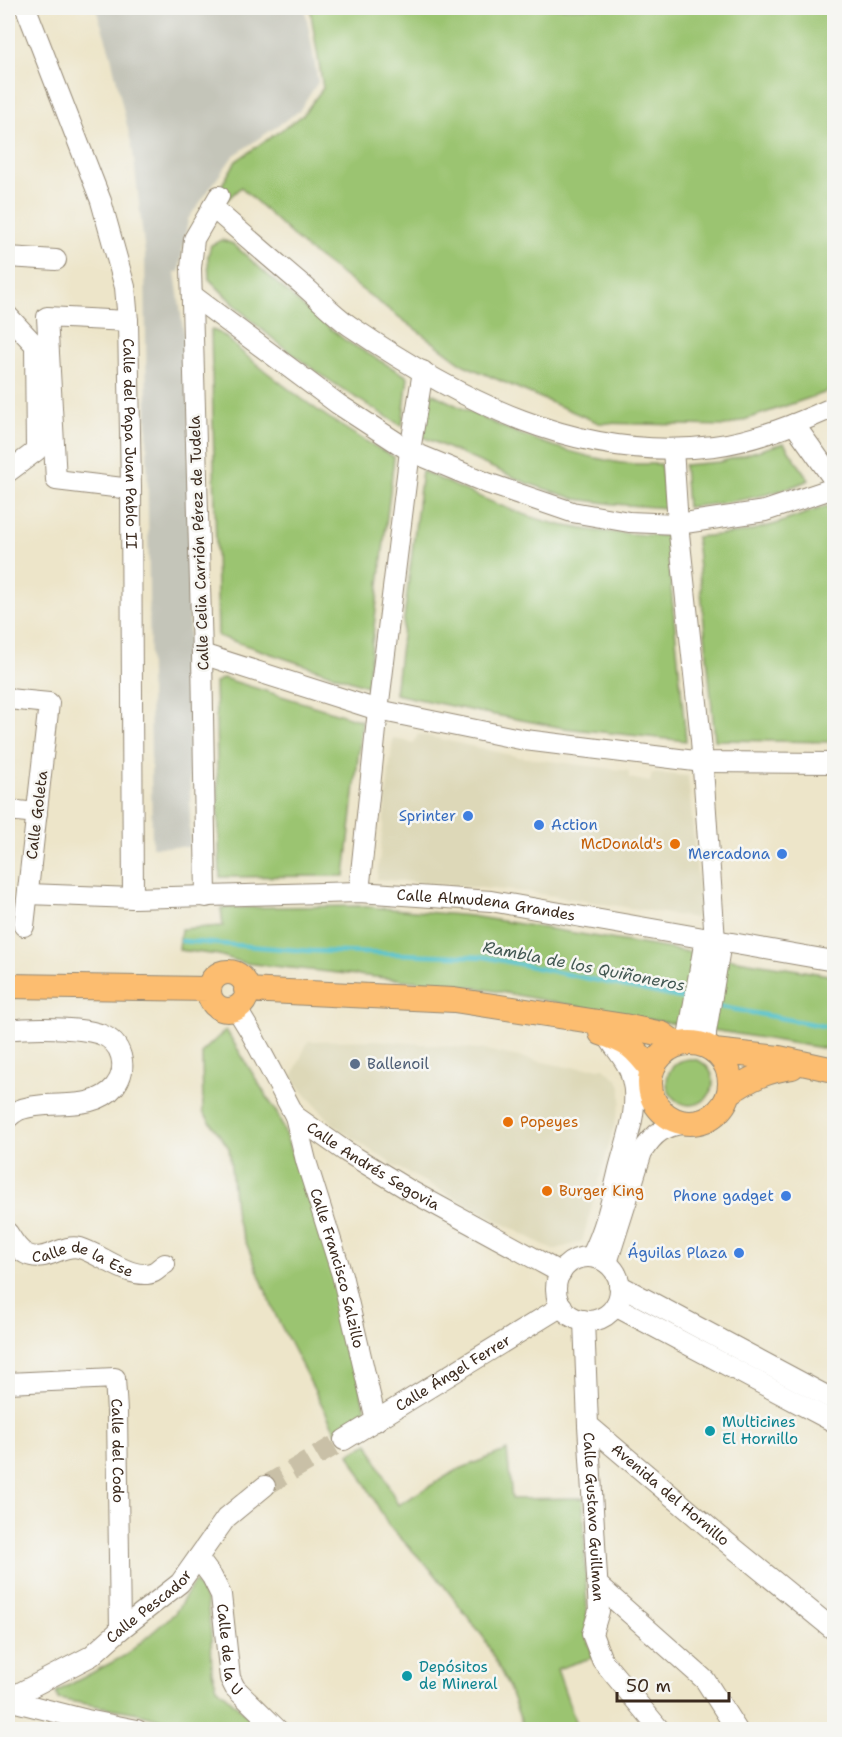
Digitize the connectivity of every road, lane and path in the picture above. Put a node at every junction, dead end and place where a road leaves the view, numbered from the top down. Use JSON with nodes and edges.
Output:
{"nodes":[{"id":1,"x":26,"y":8,"type":"edge"},
{"id":2,"x":8,"y":257,"type":"edge"},
{"id":3,"x":56,"y":260,"type":"dead end"},
{"id":4,"x":192,"y":295,"type":"junction"},
{"id":5,"x":8,"y":316,"type":"edge"},
{"id":6,"x":128,"y":321,"type":"junction"},
{"id":7,"x":423,"y":371,"type":"junction"},
{"id":8,"x":834,"y":407,"type":"edge"},
{"id":9,"x":794,"y":424,"type":"junction"},
{"id":10,"x":673,"y":449,"type":"junction"},
{"id":11,"x":410,"y":451,"type":"junction"},
{"id":12,"x":8,"y":472,"type":"edge"},
{"id":13,"x":834,"y":480,"type":"edge"},
{"id":14,"x":834,"y":488,"type":"edge"},
{"id":15,"x":131,"y":489,"type":"junction"},
{"id":16,"x":678,"y":524,"type":"junction"},
{"id":17,"x":202,"y":654,"type":"junction"},
{"id":18,"x":8,"y":699,"type":"edge"},
{"id":19,"x":378,"y":710,"type":"junction"},
{"id":20,"x":703,"y":762,"type":"junction"},
{"id":21,"x":834,"y":763,"type":"edge"},
{"id":22,"x":8,"y":810,"type":"edge"},
{"id":23,"x":37,"y":813,"type":"junction"},
{"id":24,"x":359,"y":892,"type":"junction"},
{"id":25,"x":28,"y":894,"type":"junction"},
{"id":26,"x":206,"y":897,"type":"junction"},
{"id":27,"x":134,"y":898,"type":"junction"},
{"id":28,"x":24,"y":926,"type":"dead end"},
{"id":29,"x":714,"y":940,"type":"junction"},
{"id":30,"x":834,"y":961,"type":"edge"},
{"id":31,"x":8,"y":986,"type":"edge"},
{"id":32,"x":209,"y":989,"type":"junction"},
{"id":33,"x":241,"y":999,"type":"junction"},
{"id":34,"x":536,"y":1013,"type":"junction"},
{"id":35,"x":8,"y":1030,"type":"edge"},
{"id":36,"x":607,"y":1035,"type":"junction"},
{"id":37,"x":696,"y":1046,"type":"junction"},
{"id":38,"x":809,"y":1066,"type":"junction"},
{"id":39,"x":834,"y":1070,"type":"edge"},
{"id":40,"x":651,"y":1076,"type":"junction"},
{"id":41,"x":729,"y":1094,"type":"junction"},
{"id":42,"x":295,"y":1116,"type":"junction"},
{"id":43,"x":8,"y":1118,"type":"edge"},
{"id":44,"x":686,"y":1122,"type":"junction"},
{"id":45,"x":627,"y":1143,"type":"junction"},
{"id":46,"x":8,"y":1233,"type":"edge"},
{"id":47,"x":599,"y":1260,"type":"junction"},
{"id":48,"x":165,"y":1263,"type":"dead end"},
{"id":49,"x":561,"y":1273,"type":"junction"},
{"id":50,"x":619,"y":1285,"type":"junction"},
{"id":51,"x":562,"y":1306,"type":"junction"},
{"id":52,"x":615,"y":1306,"type":"junction"},
{"id":53,"x":584,"y":1320,"type":"junction"},
{"id":54,"x":8,"y":1383,"type":"edge"},
{"id":55,"x":834,"y":1400,"type":"edge"},
{"id":56,"x":376,"y":1421,"type":"junction"},
{"id":57,"x":834,"y":1422,"type":"edge"},
{"id":58,"x":588,"y":1425,"type":"junction"},
{"id":59,"x":344,"y":1440,"type":"tunnel mouth"},
{"id":60,"x":265,"y":1486,"type":"tunnel mouth"},
{"id":61,"x":198,"y":1558,"type":"junction"},
{"id":62,"x":598,"y":1585,"type":"junction"},
{"id":63,"x":120,"y":1630,"type":"junction"},
{"id":64,"x":834,"y":1630,"type":"edge"},
{"id":65,"x":8,"y":1700,"type":"edge"},
{"id":66,"x":137,"y":1730,"type":"edge"},
{"id":67,"x":278,"y":1730,"type":"edge"},
{"id":68,"x":660,"y":1730,"type":"edge"},
{"id":69,"x":737,"y":1730,"type":"edge"}],
"edges":[{"from":1,"to":6,"type":"street","name":"Calle del Papa Juan Pablo II"},
{"from":2,"to":3,"type":"street"},
{"from":4,"to":7,"type":"street","name":"Calle Celia Carrión Pérez de Tudela"},
{"from":4,"to":11,"type":"street"},
{"from":4,"to":17,"type":"street","name":"Calle Celia Carrión Pérez de Tudela"},
{"from":5,"to":12,"type":"street"},
{"from":6,"to":15,"type":"street","name":"Calle del Papa Juan Pablo II"},
{"from":6,"to":15,"type":"street"},
{"from":7,"to":10,"type":"street"},
{"from":7,"to":11,"type":"street"},
{"from":8,"to":9,"type":"street"},
{"from":9,"to":10,"type":"street"},
{"from":9,"to":13,"type":"street"},
{"from":10,"to":16,"type":"street"},
{"from":11,"to":16,"type":"street"},
{"from":11,"to":19,"type":"street"},
{"from":14,"to":16,"type":"street"},
{"from":15,"to":27,"type":"street","name":"Calle del Papa Juan Pablo II"},
{"from":16,"to":20,"type":"street"},
{"from":17,"to":19,"type":"street"},
{"from":17,"to":26,"type":"street","name":"Calle Celia Carrión Pérez de Tudela"},
{"from":18,"to":23,"type":"street","name":"Calle Goleta"},
{"from":19,"to":20,"type":"street"},
{"from":19,"to":24,"type":"street"},
{"from":20,"to":21,"type":"street"},
{"from":20,"to":29,"type":"street"},
{"from":22,"to":23,"type":"street"},
{"from":23,"to":25,"type":"street","name":"Calle Goleta"},
{"from":24,"to":26,"type":"street","name":"Calle Almudena Grandes"},
{"from":24,"to":29,"type":"street","name":"Calle Almudena Grandes"},
{"from":25,"to":27,"type":"street","name":"Calle Almudena Grandes"},
{"from":25,"to":28,"type":"street","name":"Calle Goleta"},
{"from":26,"to":27,"type":"street","name":"Calle Almudena Grandes"},
{"from":29,"to":30,"type":"street","name":"Calle Almudena Grandes"},
{"from":29,"to":37,"type":"street"},
{"from":31,"to":32,"type":"main road"},
{"from":32,"to":33,"type":"main road"},
{"from":32,"to":33,"type":"main road"},
{"from":33,"to":34,"type":"main road"},
{"from":33,"to":42,"type":"street","name":"Calle Andrés Segovia"},
{"from":34,"to":36,"type":"main road"},
{"from":34,"to":37,"type":"main road"},
{"from":35,"to":43,"type":"street"},
{"from":36,"to":40,"type":"main road"},
{"from":36,"to":45,"type":"street"},
{"from":37,"to":38,"type":"main road"},
{"from":37,"to":40,"type":"main road"},
{"from":37,"to":41,"type":"main road"},
{"from":38,"to":39,"type":"main road"},
{"from":38,"to":41,"type":"main road"},
{"from":40,"to":44,"type":"main road"},
{"from":40,"to":45,"type":"street"},
{"from":41,"to":44,"type":"main road"},
{"from":42,"to":49,"type":"street","name":"Calle Andrés Segovia"},
{"from":42,"to":56,"type":"street","name":"Calle Francisco Salzillo"},
{"from":44,"to":47,"type":"street"},
{"from":45,"to":47,"type":"street"},
{"from":46,"to":48,"type":"street","name":"Calle de la Ese"},
{"from":47,"to":49,"type":"street"},
{"from":47,"to":50,"type":"street"},
{"from":49,"to":51,"type":"street"},
{"from":50,"to":52,"type":"street"},
{"from":50,"to":55,"type":"street"},
{"from":51,"to":53,"type":"street"},
{"from":51,"to":56,"type":"street","name":"Calle Ángel Ferrer"},
{"from":52,"to":53,"type":"street"},
{"from":52,"to":57,"type":"street"},
{"from":53,"to":58,"type":"street"},
{"from":54,"to":63,"type":"street","name":"Calle del Codo"},
{"from":56,"to":59,"type":"street","name":"Calle Ángel Ferrer"},
{"from":58,"to":62,"type":"street","name":"Calle Gustavo Guillman"},
{"from":58,"to":64,"type":"street","name":"Avenida del Hornillo"},
{"from":60,"to":61,"type":"street","name":"Calle Pescador"},
{"from":61,"to":63,"type":"street","name":"Calle Pescador"},
{"from":61,"to":67,"type":"street","name":"Calle de la U"},
{"from":62,"to":68,"type":"street","name":"Calle Gustavo Guillman"},
{"from":62,"to":69,"type":"street"},
{"from":63,"to":65,"type":"street","name":"Calle Pescador"},
{"from":65,"to":66,"type":"street"}]}
